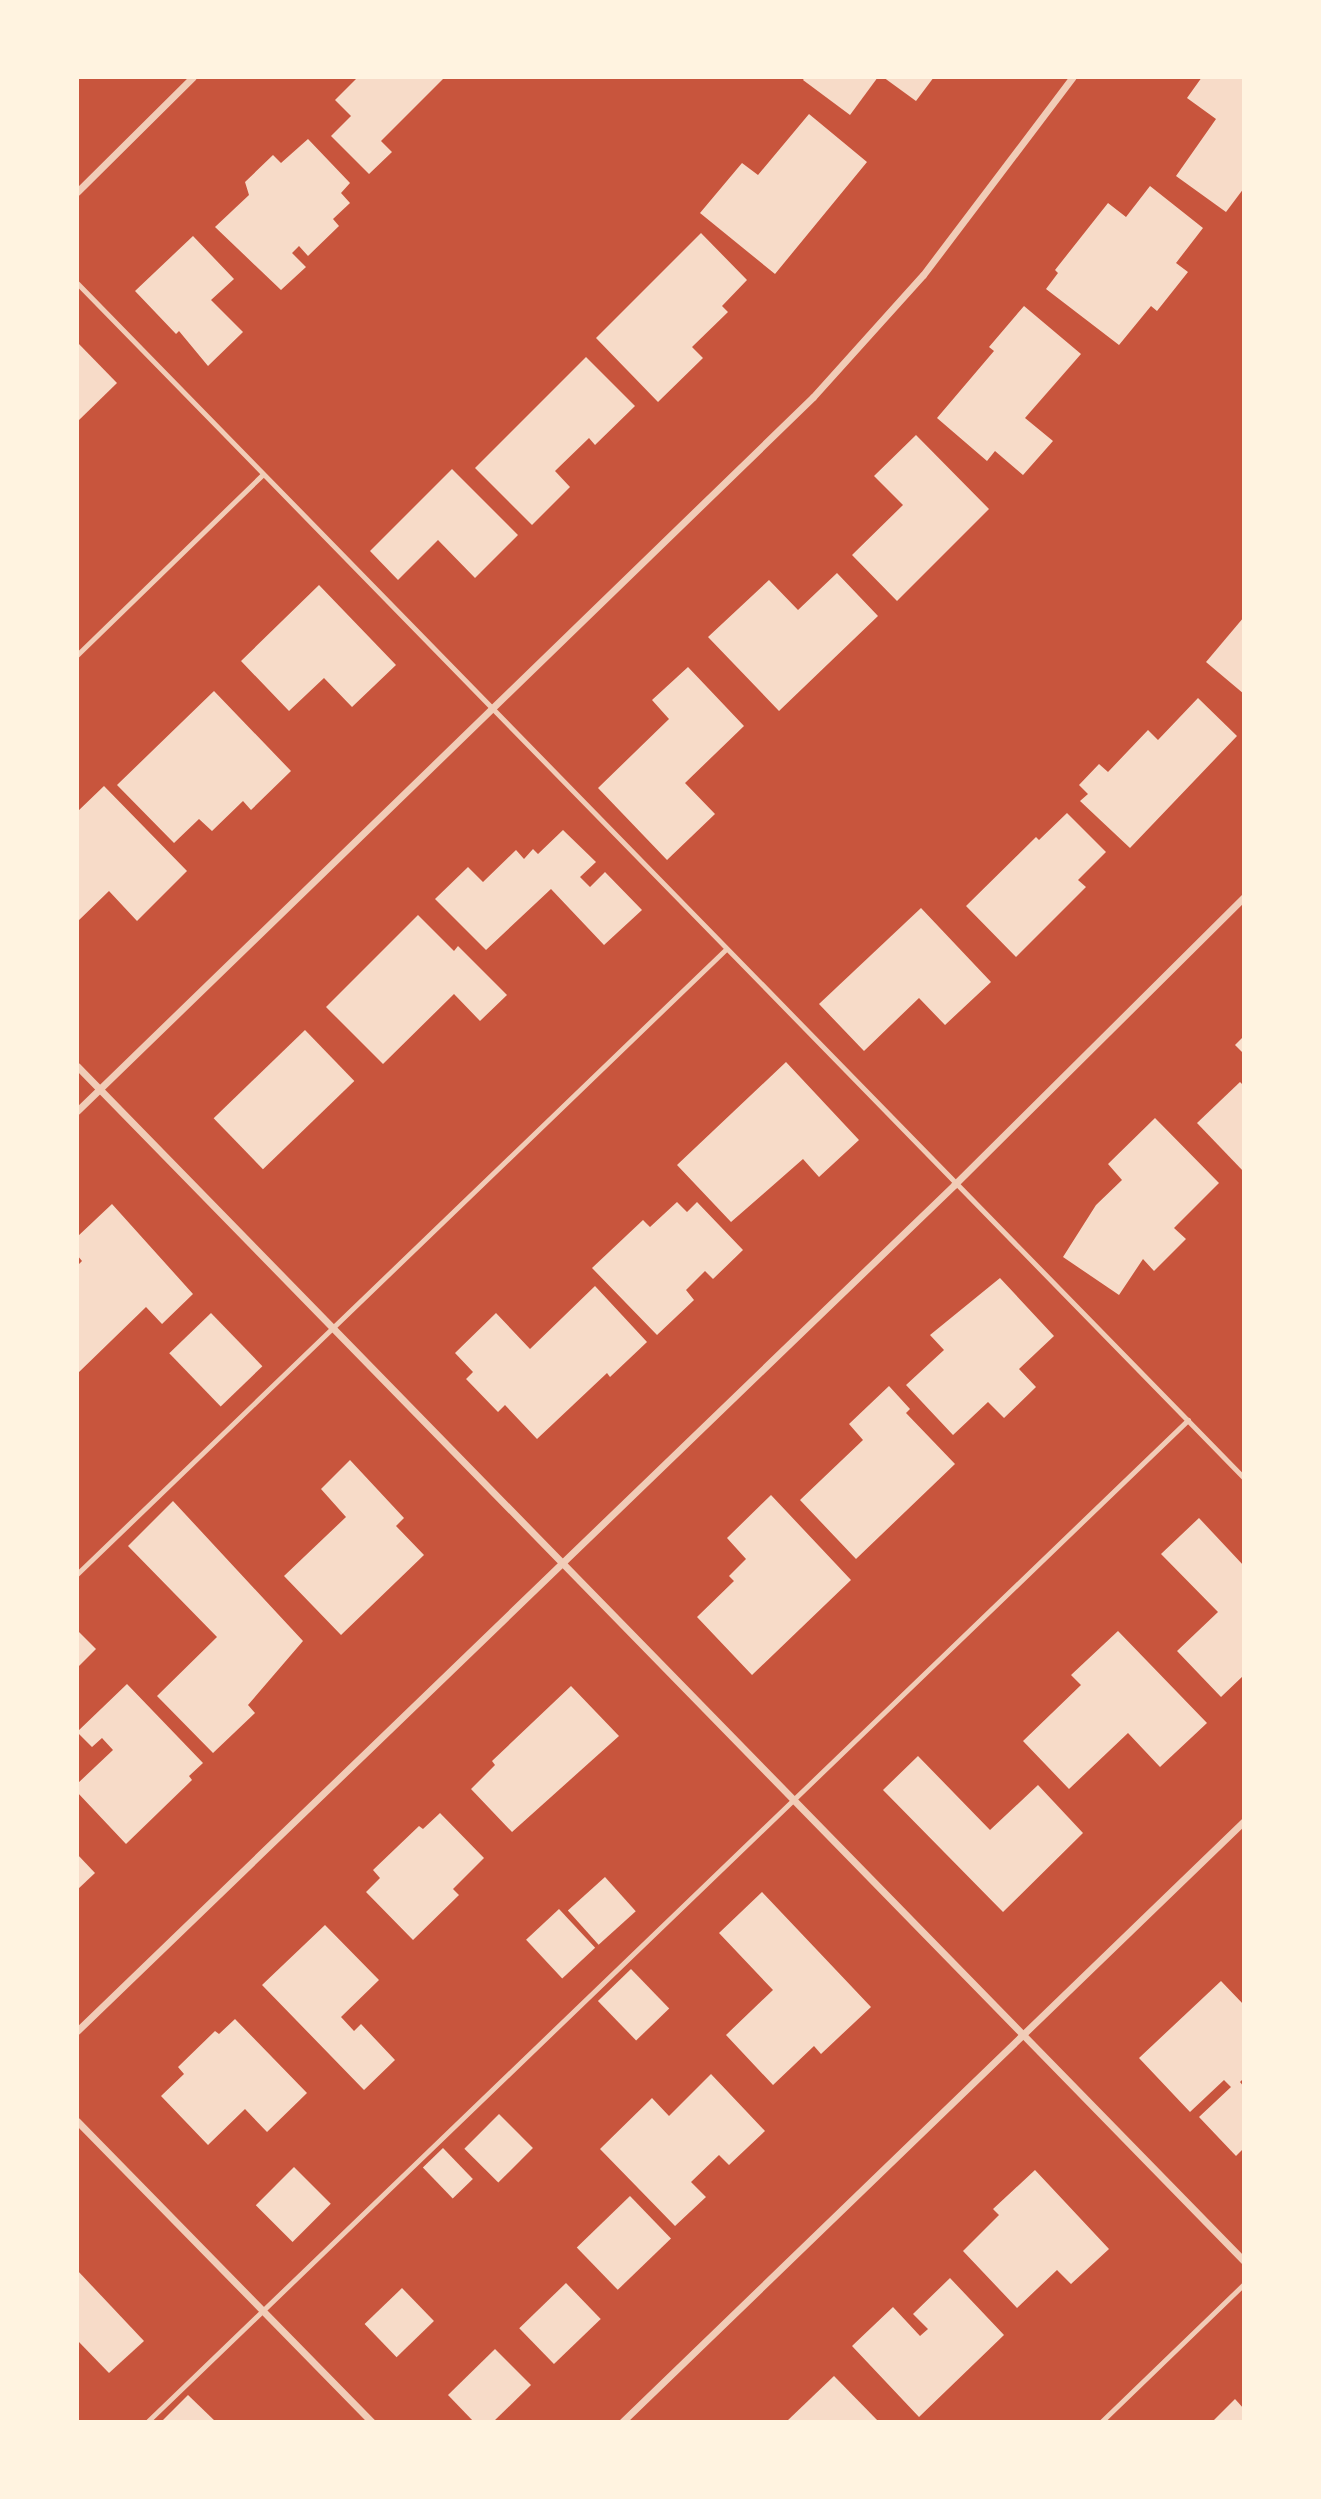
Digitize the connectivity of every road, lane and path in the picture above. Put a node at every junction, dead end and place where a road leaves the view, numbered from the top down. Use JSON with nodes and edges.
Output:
{"nodes":[{"id":1,"x":193,"y":77,"type":"edge"},
{"id":2,"x":1073,"y":77,"type":"edge"},
{"id":3,"x":77,"y":192,"type":"edge"},
{"id":4,"x":77,"y":283,"type":"edge"},
{"id":5,"x":261,"y":475,"type":"junction"},
{"id":6,"x":77,"y":655,"type":"edge"},
{"id":7,"x":493,"y":710,"type":"junction"},
{"id":8,"x":1244,"y":897,"type":"edge"},
{"id":9,"x":725,"y":950,"type":"junction"},
{"id":10,"x":77,"y":1066,"type":"edge"},
{"id":11,"x":100,"y":1090,"type":"junction"},
{"id":12,"x":77,"y":1111,"type":"edge"},
{"id":13,"x":954,"y":1185,"type":"junction"},
{"id":14,"x":332,"y":1326,"type":"junction"},
{"id":15,"x":1188,"y":1420,"type":"junction"},
{"id":16,"x":1244,"y":1478,"type":"edge"},
{"id":17,"x":564,"y":1563,"type":"junction"},
{"id":18,"x":77,"y":1574,"type":"edge"},
{"id":19,"x":794,"y":1801,"type":"junction"},
{"id":20,"x":1244,"y":1821,"type":"edge"},
{"id":21,"x":77,"y":2031,"type":"edge"},
{"id":22,"x":1024,"y":2034,"type":"junction"},
{"id":23,"x":77,"y":2121,"type":"edge"},
{"id":24,"x":1244,"y":2261,"type":"edge"},
{"id":25,"x":1244,"y":2284,"type":"edge"},
{"id":26,"x":262,"y":2311,"type":"junction"},
{"id":27,"x":148,"y":2422,"type":"edge"},
{"id":28,"x":372,"y":2422,"type":"edge"},
{"id":29,"x":622,"y":2422,"type":"edge"},
{"id":30,"x":1101,"y":2422,"type":"edge"}],
"edges":[{"from":1,"to":3,"type":"street"},
{"from":2,"to":7,"type":"street"},
{"from":4,"to":5,"type":"lane"},
{"from":5,"to":6,"type":"lane"},
{"from":5,"to":7,"type":"lane"},
{"from":7,"to":9,"type":"lane"},
{"from":7,"to":11,"type":"street"},
{"from":8,"to":13,"type":"street"},
{"from":9,"to":13,"type":"lane"},
{"from":9,"to":14,"type":"lane"},
{"from":10,"to":11,"type":"street"},
{"from":11,"to":12,"type":"street"},
{"from":11,"to":14,"type":"street"},
{"from":13,"to":15,"type":"lane"},
{"from":13,"to":17,"type":"street"},
{"from":14,"to":17,"type":"street"},
{"from":14,"to":18,"type":"lane"},
{"from":15,"to":16,"type":"lane"},
{"from":15,"to":19,"type":"lane"},
{"from":17,"to":19,"type":"street"},
{"from":17,"to":21,"type":"street"},
{"from":19,"to":22,"type":"street"},
{"from":19,"to":26,"type":"lane"},
{"from":20,"to":22,"type":"street"},
{"from":22,"to":24,"type":"street"},
{"from":22,"to":29,"type":"street"},
{"from":23,"to":26,"type":"street"},
{"from":25,"to":30,"type":"lane"},
{"from":26,"to":27,"type":"lane"},
{"from":26,"to":28,"type":"street"}]}
